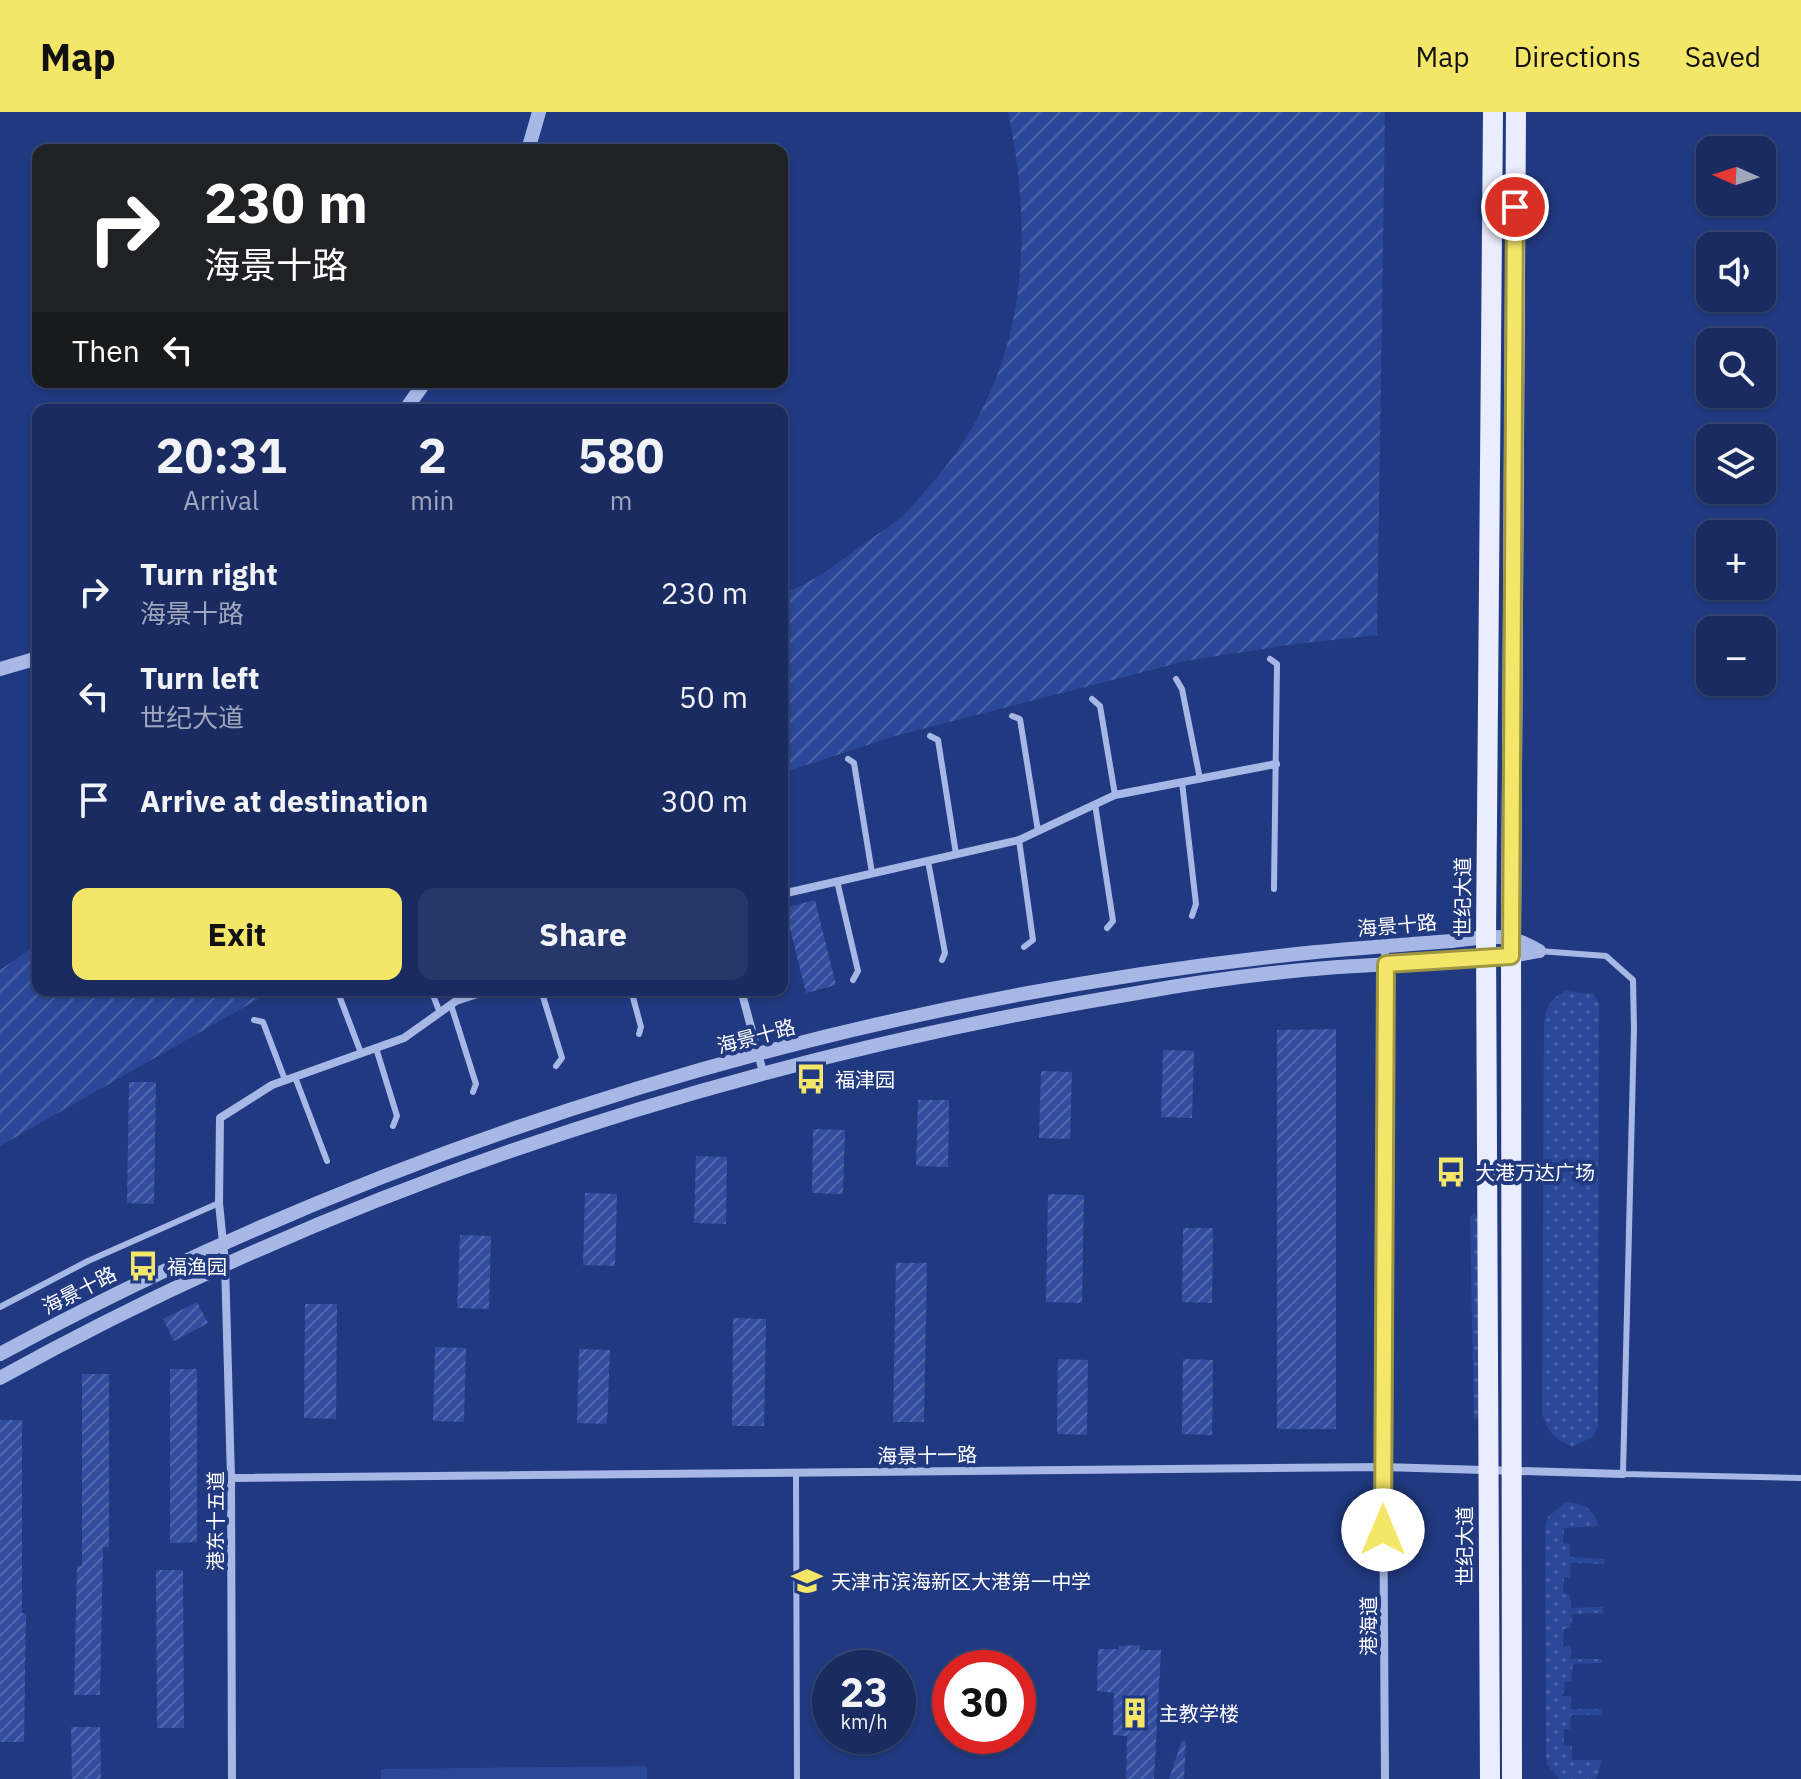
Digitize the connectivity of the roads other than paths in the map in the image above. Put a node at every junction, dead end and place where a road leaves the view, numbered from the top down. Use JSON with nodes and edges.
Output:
{"nodes":[{"id":1,"x":531,"y":112,"type":"edge"},
{"id":2,"x":539,"y":112,"type":"edge"},
{"id":3,"x":1493,"y":112,"type":"edge"},
{"id":4,"x":1516,"y":112,"type":"edge"},
{"id":5,"x":523,"y":144,"type":"edge"},
{"id":6,"x":530,"y":144,"type":"edge"},
{"id":7,"x":32,"y":652,"type":"edge"},
{"id":8,"x":1270,"y":659,"type":"dead end"},
{"id":9,"x":0,"y":660,"type":"edge"},
{"id":10,"x":32,"y":660,"type":"edge"},
{"id":11,"x":0,"y":669,"type":"edge"},
{"id":12,"x":1176,"y":679,"type":"dead end"},
{"id":13,"x":1092,"y":699,"type":"dead end"},
{"id":14,"x":1012,"y":716,"type":"dead end"},
{"id":15,"x":930,"y":736,"type":"dead end"},
{"id":16,"x":848,"y":759,"type":"dead end"},
{"id":17,"x":1276,"y":764,"type":"junction"},
{"id":18,"x":1200,"y":779,"type":"junction"},
{"id":19,"x":1182,"y":782,"type":"junction"},
{"id":20,"x":1115,"y":795,"type":"junction"},
{"id":21,"x":1095,"y":804,"type":"junction"},
{"id":22,"x":1038,"y":831,"type":"junction"},
{"id":23,"x":1019,"y":840,"type":"junction"},
{"id":24,"x":956,"y":854,"type":"junction"},
{"id":25,"x":928,"y":861,"type":"junction"},
{"id":26,"x":872,"y":873,"type":"junction"},
{"id":27,"x":837,"y":881,"type":"junction"},
{"id":28,"x":1274,"y":889,"type":"dead end"},
{"id":29,"x":788,"y":893,"type":"edge"},
{"id":30,"x":1192,"y":916,"type":"dead end"},
{"id":31,"x":1107,"y":928,"type":"dead end"},
{"id":32,"x":1385,"y":945,"type":"junction"},
{"id":33,"x":1024,"y":947,"type":"dead end"},
{"id":34,"x":1511,"y":947,"type":"junction"},
{"id":35,"x":1486,"y":948,"type":"junction"},
{"id":36,"x":1539,"y":951,"type":"joint"},
{"id":37,"x":942,"y":960,"type":"dead end"},
{"id":38,"x":1386,"y":964,"type":"junction"},
{"id":39,"x":853,"y":980,"type":"dead end"},
{"id":40,"x":339,"y":996,"type":"edge"},
{"id":41,"x":433,"y":996,"type":"edge"},
{"id":42,"x":474,"y":996,"type":"edge"},
{"id":43,"x":543,"y":996,"type":"edge"},
{"id":44,"x":633,"y":996,"type":"edge"},
{"id":45,"x":743,"y":996,"type":"edge"},
{"id":46,"x":451,"y":1005,"type":"junction"},
{"id":47,"x":440,"y":1013,"type":"junction"},
{"id":48,"x":254,"y":1020,"type":"dead end"},
{"id":49,"x":639,"y":1034,"type":"dead end"},
{"id":50,"x":376,"y":1048,"type":"junction"},
{"id":51,"x":361,"y":1053,"type":"junction"},
{"id":52,"x":759,"y":1054,"type":"junction"},
{"id":53,"x":556,"y":1066,"type":"dead end"},
{"id":54,"x":763,"y":1072,"type":"junction"},
{"id":55,"x":295,"y":1077,"type":"junction"},
{"id":56,"x":285,"y":1080,"type":"junction"},
{"id":57,"x":473,"y":1092,"type":"dead end"},
{"id":58,"x":393,"y":1126,"type":"dead end"},
{"id":59,"x":327,"y":1161,"type":"dead end"},
{"id":60,"x":219,"y":1203,"type":"junction"},
{"id":61,"x":223,"y":1244,"type":"junction"},
{"id":62,"x":225,"y":1263,"type":"junction"},
{"id":63,"x":0,"y":1307,"type":"edge"},
{"id":64,"x":0,"y":1354,"type":"edge"},
{"id":65,"x":0,"y":1378,"type":"edge"},
{"id":66,"x":1383,"y":1467,"type":"junction"},
{"id":67,"x":1488,"y":1469,"type":"junction"},
{"id":68,"x":1510,"y":1469,"type":"junction"},
{"id":69,"x":796,"y":1473,"type":"junction"},
{"id":70,"x":1623,"y":1474,"type":"junction"},
{"id":71,"x":231,"y":1478,"type":"junction"},
{"id":72,"x":1801,"y":1478,"type":"edge"},
{"id":73,"x":232,"y":1779,"type":"edge"},
{"id":74,"x":797,"y":1779,"type":"edge"},
{"id":75,"x":1385,"y":1779,"type":"edge"},
{"id":76,"x":1490,"y":1779,"type":"edge"},
{"id":77,"x":1512,"y":1779,"type":"edge"}],
"edges":[{"from":1,"to":5,"type":"street"},
{"from":2,"to":6,"type":"street"},
{"from":3,"to":35,"type":"main road","name":"世纪大道"},
{"from":4,"to":34,"type":"main road"},
{"from":7,"to":9,"type":"street"},
{"from":8,"to":17,"type":"lane"},
{"from":10,"to":11,"type":"street"},
{"from":12,"to":18,"type":"lane"},
{"from":13,"to":20,"type":"lane"},
{"from":14,"to":22,"type":"lane"},
{"from":15,"to":24,"type":"lane"},
{"from":16,"to":26,"type":"lane"},
{"from":17,"to":18,"type":"street"},
{"from":17,"to":28,"type":"lane"},
{"from":18,"to":19,"type":"street"},
{"from":19,"to":20,"type":"street"},
{"from":19,"to":30,"type":"lane"},
{"from":20,"to":21,"type":"street"},
{"from":21,"to":22,"type":"street"},
{"from":21,"to":31,"type":"lane"},
{"from":22,"to":23,"type":"street"},
{"from":23,"to":24,"type":"street"},
{"from":23,"to":33,"type":"lane"},
{"from":24,"to":25,"type":"street"},
{"from":25,"to":26,"type":"street"},
{"from":25,"to":37,"type":"lane"},
{"from":26,"to":27,"type":"street"},
{"from":27,"to":29,"type":"street"},
{"from":27,"to":39,"type":"lane"},
{"from":32,"to":35,"type":"street","name":"海景十路"},
{"from":32,"to":38,"type":"street","name":"港海道"},
{"from":32,"to":52,"type":"street","name":"海景十路"},
{"from":34,"to":35,"type":"street","name":"海景十路"},
{"from":34,"to":36,"type":"street","name":"海景十路"},
{"from":34,"to":68,"type":"main road"},
{"from":35,"to":38,"type":"street","name":"海景十路"},
{"from":35,"to":67,"type":"main road","name":"世纪大道"},
{"from":36,"to":70,"type":"lane"},
{"from":38,"to":54,"type":"street","name":"海景十路"},
{"from":38,"to":66,"type":"street","name":"港海道"},
{"from":40,"to":51,"type":"lane"},
{"from":41,"to":47,"type":"lane"},
{"from":42,"to":46,"type":"street"},
{"from":43,"to":53,"type":"lane"},
{"from":44,"to":49,"type":"lane"},
{"from":45,"to":52,"type":"street"},
{"from":46,"to":47,"type":"street"},
{"from":46,"to":57,"type":"lane"},
{"from":47,"to":50,"type":"street"},
{"from":48,"to":56,"type":"lane"},
{"from":50,"to":51,"type":"street"},
{"from":50,"to":58,"type":"lane"},
{"from":51,"to":55,"type":"street"},
{"from":52,"to":54,"type":"street"},
{"from":52,"to":61,"type":"street","name":"海景十路"},
{"from":54,"to":62,"type":"street","name":"海景十路"},
{"from":55,"to":56,"type":"street"},
{"from":55,"to":59,"type":"lane"},
{"from":56,"to":60,"type":"street","name":"港东十五道"},
{"from":60,"to":61,"type":"street","name":"港东十五道"},
{"from":60,"to":63,"type":"lane"},
{"from":61,"to":62,"type":"street","name":"港东十五道"},
{"from":61,"to":64,"type":"street","name":"海景十路"},
{"from":62,"to":65,"type":"street","name":"海景十路"},
{"from":62,"to":71,"type":"street","name":"港东十五道"},
{"from":66,"to":67,"type":"street","name":"海景十一路"},
{"from":66,"to":69,"type":"street","name":"海景十一路"},
{"from":66,"to":75,"type":"street","name":"港海道"},
{"from":67,"to":68,"type":"street","name":"海景十一路"},
{"from":67,"to":76,"type":"main road","name":"世纪大道"},
{"from":68,"to":70,"type":"street","name":"海景十一路"},
{"from":68,"to":77,"type":"main road"},
{"from":69,"to":71,"type":"street","name":"海景十一路"},
{"from":69,"to":74,"type":"lane"},
{"from":70,"to":72,"type":"lane"},
{"from":71,"to":73,"type":"street","name":"港东十五道"}]}
